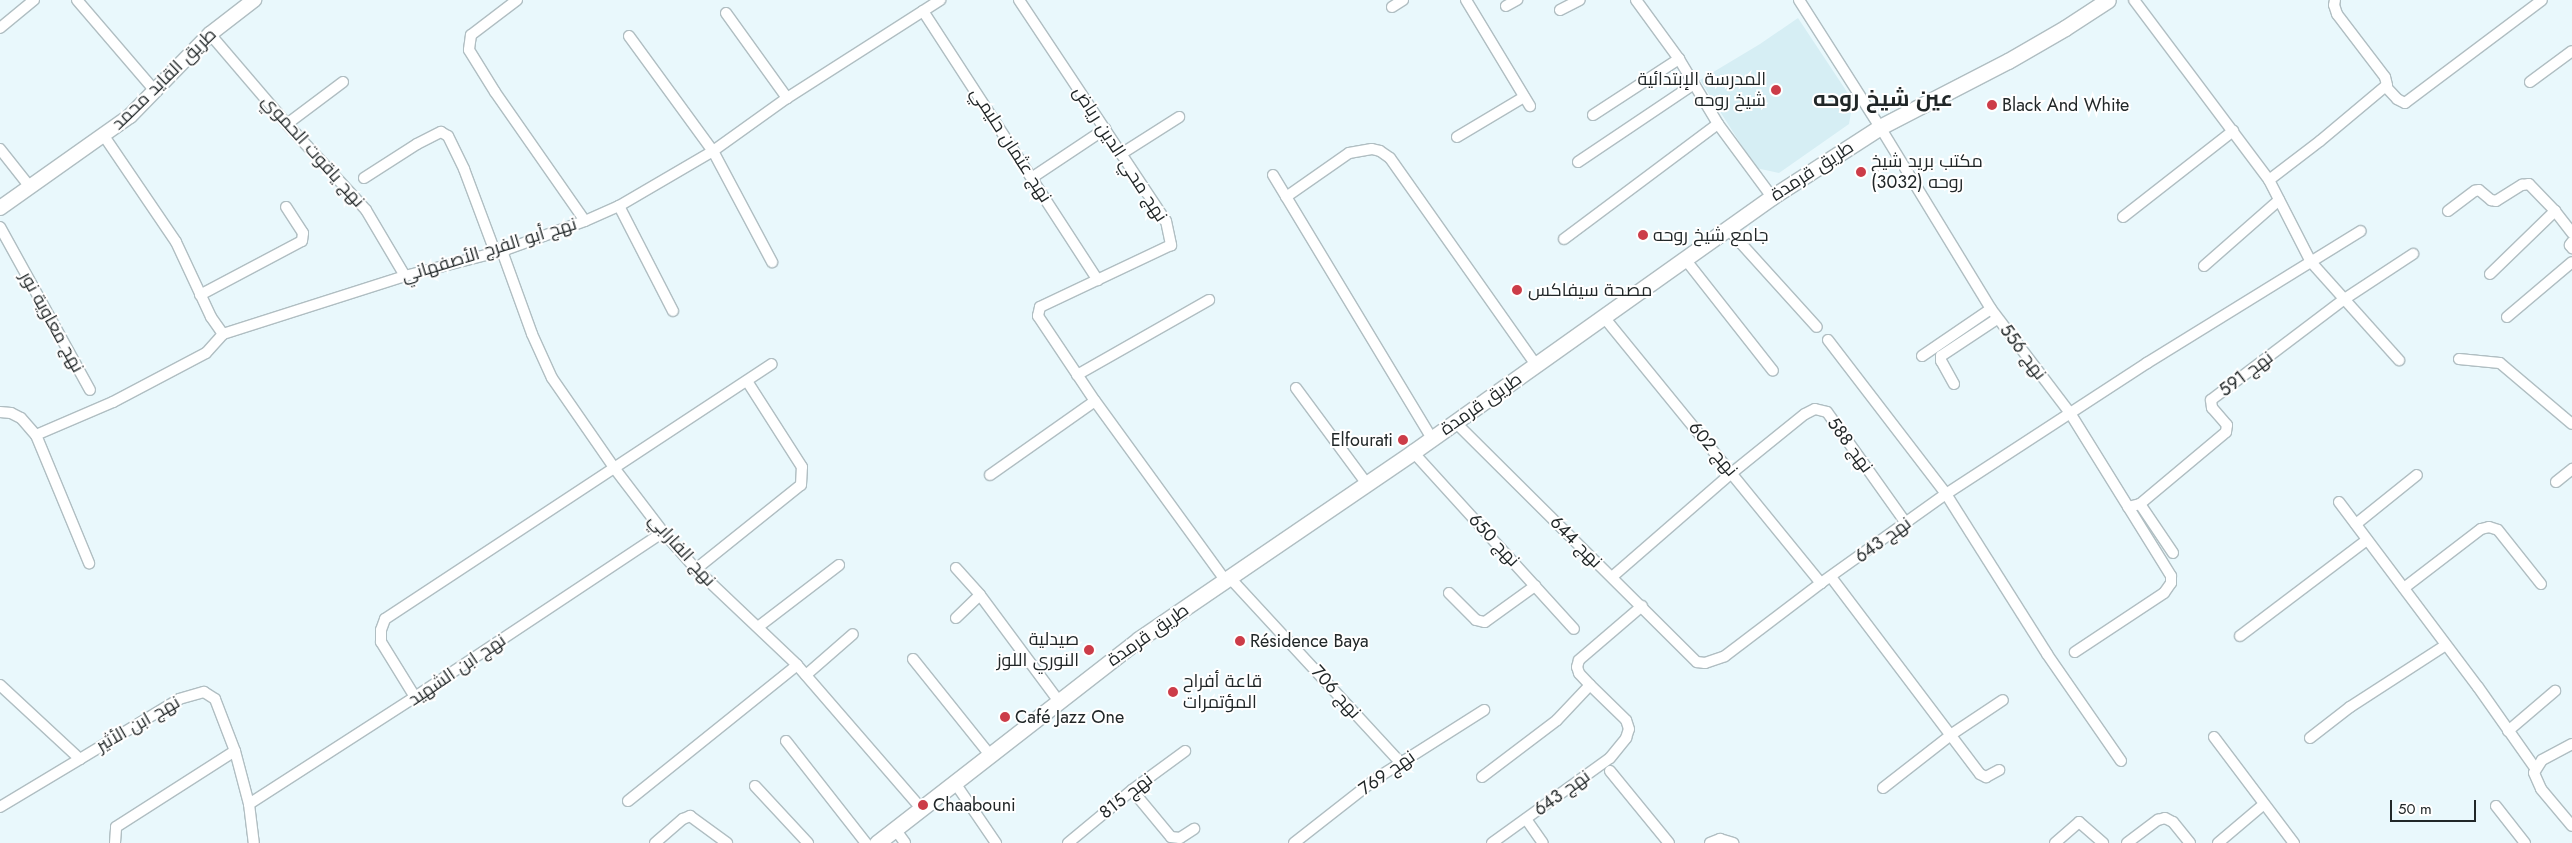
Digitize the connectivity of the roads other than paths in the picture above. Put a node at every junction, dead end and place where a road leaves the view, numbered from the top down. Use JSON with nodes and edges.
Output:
{"nodes":[{"id":1,"x":34,"y":0,"type":"edge"},
{"id":2,"x":77,"y":0,"type":"edge"},
{"id":3,"x":254,"y":0,"type":"edge"},
{"id":4,"x":517,"y":0,"type":"edge"},
{"id":5,"x":940,"y":0,"type":"edge"},
{"id":6,"x":1019,"y":0,"type":"edge"},
{"id":7,"x":1403,"y":0,"type":"edge"},
{"id":8,"x":1466,"y":0,"type":"edge"},
{"id":9,"x":1517,"y":0,"type":"edge"},
{"id":10,"x":1580,"y":0,"type":"edge"},
{"id":11,"x":1636,"y":0,"type":"edge"},
{"id":12,"x":2108,"y":0,"type":"edge"},
{"id":13,"x":2134,"y":0,"type":"edge"},
{"id":14,"x":2335,"y":0,"type":"edge"},
{"id":15,"x":2542,"y":0,"type":"edge"},
{"id":16,"x":1804,"y":2,"type":"edge"},
{"id":17,"x":1506,"y":6,"type":"dead end"},
{"id":18,"x":1392,"y":7,"type":"dead end"},
{"id":19,"x":1560,"y":10,"type":"dead end"},
{"id":20,"x":922,"y":11,"type":"junction"},
{"id":21,"x":726,"y":13,"type":"dead end"},
{"id":22,"x":0,"y":28,"type":"edge"},
{"id":23,"x":210,"y":34,"type":"junction"},
{"id":24,"x":629,"y":36,"type":"dead end"},
{"id":25,"x":2572,"y":51,"type":"edge"},
{"id":26,"x":1679,"y":59,"type":"junction"},
{"id":27,"x":343,"y":82,"type":"dead end"},
{"id":28,"x":2530,"y":82,"type":"dead end"},
{"id":29,"x":1694,"y":84,"type":"junction"},
{"id":30,"x":2386,"y":87,"type":"junction"},
{"id":31,"x":155,"y":91,"type":"junction"},
{"id":32,"x":1524,"y":97,"type":"junction"},
{"id":33,"x":787,"y":98,"type":"junction"},
{"id":34,"x":1530,"y":106,"type":"dead end"},
{"id":35,"x":1592,"y":115,"type":"dead end"},
{"id":36,"x":1179,"y":117,"type":"dead end"},
{"id":37,"x":287,"y":124,"type":"junction"},
{"id":38,"x":1718,"y":124,"type":"junction"},
{"id":39,"x":1880,"y":127,"type":"junction"},
{"id":40,"x":1105,"y":129,"type":"junction"},
{"id":41,"x":2233,"y":131,"type":"junction"},
{"id":42,"x":104,"y":136,"type":"junction"},
{"id":43,"x":1457,"y":136,"type":"dead end"},
{"id":44,"x":0,"y":149,"type":"edge"},
{"id":45,"x":713,"y":151,"type":"junction"},
{"id":46,"x":1121,"y":154,"type":"junction"},
{"id":47,"x":1578,"y":162,"type":"dead end"},
{"id":48,"x":1273,"y":175,"type":"dead end"},
{"id":49,"x":1033,"y":177,"type":"junction"},
{"id":50,"x":364,"y":178,"type":"dead end"},
{"id":51,"x":2269,"y":180,"type":"junction"},
{"id":52,"x":30,"y":187,"type":"junction"},
{"id":53,"x":1286,"y":197,"type":"junction"},
{"id":54,"x":1772,"y":197,"type":"junction"},
{"id":55,"x":2279,"y":200,"type":"junction"},
{"id":56,"x":286,"y":206,"type":"dead end"},
{"id":57,"x":619,"y":206,"type":"junction"},
{"id":58,"x":0,"y":208,"type":"edge"},
{"id":59,"x":2448,"y":211,"type":"dead end"},
{"id":60,"x":2555,"y":211,"type":"junction"},
{"id":61,"x":2123,"y":217,"type":"dead end"},
{"id":62,"x":585,"y":221,"type":"junction"},
{"id":63,"x":0,"y":227,"type":"edge"},
{"id":64,"x":1728,"y":229,"type":"junction"},
{"id":65,"x":2362,"y":231,"type":"dead end"},
{"id":66,"x":2572,"y":234,"type":"edge"},
{"id":67,"x":1564,"y":238,"type":"dead end"},
{"id":68,"x":2572,"y":242,"type":"edge"},
{"id":69,"x":2572,"y":248,"type":"edge"},
{"id":70,"x":498,"y":252,"type":"junction"},
{"id":71,"x":2414,"y":254,"type":"dead end"},
{"id":72,"x":1685,"y":259,"type":"junction"},
{"id":73,"x":772,"y":262,"type":"dead end"},
{"id":74,"x":2311,"y":262,"type":"junction"},
{"id":75,"x":2572,"y":262,"type":"edge"},
{"id":76,"x":2204,"y":266,"type":"dead end"},
{"id":77,"x":2490,"y":274,"type":"dead end"},
{"id":78,"x":405,"y":276,"type":"junction"},
{"id":79,"x":1098,"y":280,"type":"junction"},
{"id":80,"x":200,"y":295,"type":"junction"},
{"id":81,"x":1209,"y":300,"type":"dead end"},
{"id":82,"x":2343,"y":300,"type":"junction"},
{"id":83,"x":1990,"y":309,"type":"junction"},
{"id":84,"x":673,"y":311,"type":"dead end"},
{"id":85,"x":1603,"y":316,"type":"junction"},
{"id":86,"x":2507,"y":317,"type":"dead end"},
{"id":87,"x":1998,"y":319,"type":"junction"},
{"id":88,"x":1817,"y":327,"type":"dead end"},
{"id":89,"x":223,"y":334,"type":"junction"},
{"id":90,"x":1828,"y":340,"type":"dead end"},
{"id":91,"x":1922,"y":356,"type":"dead end"},
{"id":92,"x":2459,"y":359,"type":"dead end"},
{"id":93,"x":2399,"y":360,"type":"dead end"},
{"id":94,"x":772,"y":364,"type":"dead end"},
{"id":95,"x":1536,"y":365,"type":"junction"},
{"id":96,"x":1773,"y":371,"type":"dead end"},
{"id":97,"x":1078,"y":375,"type":"junction"},
{"id":98,"x":747,"y":381,"type":"junction"},
{"id":99,"x":1954,"y":384,"type":"dead end"},
{"id":100,"x":1296,"y":388,"type":"dead end"},
{"id":101,"x":90,"y":390,"type":"dead end"},
{"id":102,"x":1094,"y":401,"type":"junction"},
{"id":103,"x":0,"y":412,"type":"edge"},
{"id":104,"x":2070,"y":413,"type":"junction"},
{"id":105,"x":1455,"y":422,"type":"junction"},
{"id":106,"x":2572,"y":424,"type":"edge"},
{"id":107,"x":36,"y":435,"type":"junction"},
{"id":108,"x":1432,"y":439,"type":"junction"},
{"id":109,"x":1413,"y":452,"type":"junction"},
{"id":110,"x":615,"y":469,"type":"junction"},
{"id":111,"x":2572,"y":469,"type":"edge"},
{"id":112,"x":1733,"y":472,"type":"junction"},
{"id":113,"x":990,"y":475,"type":"dead end"},
{"id":114,"x":2417,"y":475,"type":"dead end"},
{"id":115,"x":2556,"y":482,"type":"dead end"},
{"id":116,"x":1367,"y":484,"type":"junction"},
{"id":117,"x":1946,"y":494,"type":"junction"},
{"id":118,"x":2339,"y":502,"type":"dead end"},
{"id":119,"x":2140,"y":504,"type":"junction"},
{"id":120,"x":2128,"y":507,"type":"junction"},
{"id":121,"x":1906,"y":523,"type":"junction"},
{"id":122,"x":2356,"y":524,"type":"junction"},
{"id":123,"x":662,"y":532,"type":"junction"},
{"id":124,"x":2368,"y":540,"type":"junction"},
{"id":125,"x":2173,"y":553,"type":"dead end"},
{"id":126,"x":89,"y":563,"type":"dead end"},
{"id":127,"x":839,"y":565,"type":"dead end"},
{"id":128,"x":956,"y":568,"type":"dead end"},
{"id":129,"x":696,"y":569,"type":"junction"},
{"id":130,"x":1612,"y":577,"type":"junction"},
{"id":131,"x":1831,"y":577,"type":"junction"},
{"id":132,"x":1228,"y":580,"type":"junction"},
{"id":133,"x":1822,"y":583,"type":"junction"},
{"id":134,"x":2541,"y":584,"type":"dead end"},
{"id":135,"x":1535,"y":586,"type":"junction"},
{"id":136,"x":2404,"y":588,"type":"junction"},
{"id":137,"x":1449,"y":593,"type":"dead end"},
{"id":138,"x":980,"y":595,"type":"junction"},
{"id":139,"x":1642,"y":606,"type":"junction"},
{"id":140,"x":956,"y":618,"type":"dead end"},
{"id":141,"x":758,"y":627,"type":"junction"},
{"id":142,"x":1574,"y":629,"type":"dead end"},
{"id":143,"x":853,"y":634,"type":"dead end"},
{"id":144,"x":2240,"y":636,"type":"dead end"},
{"id":145,"x":2446,"y":646,"type":"junction"},
{"id":146,"x":2075,"y":652,"type":"dead end"},
{"id":147,"x":913,"y":659,"type":"dead end"},
{"id":148,"x":1697,"y":662,"type":"joint"},
{"id":149,"x":798,"y":665,"type":"junction"},
{"id":150,"x":806,"y":674,"type":"junction"},
{"id":151,"x":0,"y":685,"type":"edge"},
{"id":152,"x":1590,"y":686,"type":"junction"},
{"id":153,"x":2556,"y":691,"type":"dead end"},
{"id":154,"x":415,"y":697,"type":"junction"},
{"id":155,"x":1058,"y":700,"type":"junction"},
{"id":156,"x":2003,"y":700,"type":"dead end"},
{"id":157,"x":1484,"y":710,"type":"dead end"},
{"id":158,"x":2508,"y":731,"type":"junction"},
{"id":159,"x":1952,"y":734,"type":"junction"},
{"id":160,"x":2214,"y":737,"type":"dead end"},
{"id":161,"x":2310,"y":738,"type":"dead end"},
{"id":162,"x":786,"y":741,"type":"dead end"},
{"id":163,"x":2572,"y":744,"type":"edge"},
{"id":164,"x":235,"y":751,"type":"junction"},
{"id":165,"x":1185,"y":751,"type":"dead end"},
{"id":166,"x":990,"y":755,"type":"junction"},
{"id":167,"x":80,"y":758,"type":"junction"},
{"id":168,"x":2121,"y":761,"type":"dead end"},
{"id":169,"x":1400,"y":762,"type":"junction"},
{"id":170,"x":2535,"y":768,"type":"junction"},
{"id":171,"x":1999,"y":770,"type":"dead end"},
{"id":172,"x":1610,"y":771,"type":"dead end"},
{"id":173,"x":1482,"y":777,"type":"dead end"},
{"id":174,"x":955,"y":782,"type":"junction"},
{"id":175,"x":754,"y":786,"type":"dead end"},
{"id":176,"x":1883,"y":788,"type":"dead end"},
{"id":177,"x":1132,"y":790,"type":"junction"},
{"id":178,"x":628,"y":801,"type":"dead end"},
{"id":179,"x":249,"y":804,"type":"junction"},
{"id":180,"x":2264,"y":804,"type":"junction"},
{"id":181,"x":2496,"y":806,"type":"dead end"},
{"id":182,"x":0,"y":807,"type":"edge"},
{"id":183,"x":921,"y":808,"type":"junction"},
{"id":184,"x":1526,"y":819,"type":"junction"},
{"id":185,"x":2572,"y":826,"type":"edge"},
{"id":186,"x":895,"y":829,"type":"junction"},
{"id":187,"x":1194,"y":829,"type":"dead end"},
{"id":188,"x":115,"y":843,"type":"edge"},
{"id":189,"x":254,"y":843,"type":"edge"},
{"id":190,"x":655,"y":843,"type":"edge"},
{"id":191,"x":727,"y":843,"type":"edge"},
{"id":192,"x":808,"y":843,"type":"edge"},
{"id":193,"x":866,"y":843,"type":"edge"},
{"id":194,"x":876,"y":843,"type":"edge"},
{"id":195,"x":905,"y":843,"type":"edge"},
{"id":196,"x":996,"y":843,"type":"edge"},
{"id":197,"x":1068,"y":843,"type":"edge"},
{"id":198,"x":1294,"y":843,"type":"edge"},
{"id":199,"x":1492,"y":843,"type":"edge"},
{"id":200,"x":1543,"y":843,"type":"edge"},
{"id":201,"x":1669,"y":843,"type":"edge"},
{"id":202,"x":1710,"y":843,"type":"edge"},
{"id":203,"x":1733,"y":843,"type":"edge"},
{"id":204,"x":2055,"y":843,"type":"edge"},
{"id":205,"x":2103,"y":843,"type":"edge"},
{"id":206,"x":2128,"y":843,"type":"edge"},
{"id":207,"x":2190,"y":843,"type":"edge"},
{"id":208,"x":2218,"y":843,"type":"edge"},
{"id":209,"x":2294,"y":843,"type":"edge"},
{"id":210,"x":2525,"y":843,"type":"edge"}],
"edges":[{"from":1,"to":22,"type":"street"},
{"from":2,"to":31,"type":"street"},
{"from":3,"to":23,"type":"main road","name":"طريق القايد محمد"},
{"from":4,"to":62,"type":"street"},
{"from":5,"to":20,"type":"street","name":"نهج أبو الفرج الأصفهاني"},
{"from":6,"to":40,"type":"street","name":"نهج محي الدين رياض"},
{"from":7,"to":18,"type":"street"},
{"from":8,"to":32,"type":"street"},
{"from":9,"to":17,"type":"street"},
{"from":10,"to":19,"type":"street"},
{"from":11,"to":26,"type":"street"},
{"from":12,"to":39,"type":"main road","name":"طريق قرمدة"},
{"from":13,"to":41,"type":"street"},
{"from":14,"to":30,"type":"street"},
{"from":15,"to":30,"type":"street"},
{"from":16,"to":39,"type":"street","name":"نهج 556"},
{"from":20,"to":33,"type":"street","name":"نهج أبو الفرج الأصفهاني"},
{"from":20,"to":49,"type":"street","name":"نهج عثمان حليمي"},
{"from":21,"to":33,"type":"street"},
{"from":23,"to":31,"type":"main road","name":"طريق القايد محمد"},
{"from":23,"to":37,"type":"street","name":"نهج ياقوت الحموي"},
{"from":24,"to":45,"type":"street"},
{"from":25,"to":28,"type":"street"},
{"from":26,"to":29,"type":"street"},
{"from":26,"to":35,"type":"street"},
{"from":27,"to":37,"type":"street"},
{"from":29,"to":38,"type":"street"},
{"from":29,"to":47,"type":"street"},
{"from":30,"to":51,"type":"street"},
{"from":31,"to":42,"type":"main road","name":"طريق القايد محمد"},
{"from":32,"to":34,"type":"street"},
{"from":32,"to":43,"type":"street"},
{"from":33,"to":45,"type":"street","name":"نهج أبو الفرج الأصفهاني"},
{"from":36,"to":46,"type":"street"},
{"from":37,"to":78,"type":"street","name":"نهج ياقوت الحموي"},
{"from":38,"to":54,"type":"street"},
{"from":38,"to":67,"type":"street"},
{"from":39,"to":54,"type":"main road","name":"طريق قرمدة"},
{"from":39,"to":83,"type":"street","name":"نهج 556"},
{"from":40,"to":46,"type":"street","name":"نهج محي الدين رياض"},
{"from":40,"to":49,"type":"street"},
{"from":41,"to":51,"type":"street"},
{"from":41,"to":61,"type":"street"},
{"from":42,"to":52,"type":"main road","name":"طريق القايد محمد"},
{"from":42,"to":80,"type":"street"},
{"from":44,"to":52,"type":"street"},
{"from":45,"to":57,"type":"street","name":"نهج أبو الفرج الأصفهاني"},
{"from":45,"to":73,"type":"street"},
{"from":46,"to":79,"type":"street","name":"نهج محي الدين رياض"},
{"from":48,"to":53,"type":"street"},
{"from":49,"to":79,"type":"street","name":"نهج عثمان حليمي"},
{"from":50,"to":70,"type":"street","name":"نهج الفارابي"},
{"from":51,"to":55,"type":"street"},
{"from":52,"to":58,"type":"main road","name":"طريق القايد محمد"},
{"from":53,"to":95,"type":"street"},
{"from":53,"to":108,"type":"street"},
{"from":54,"to":64,"type":"main road","name":"طريق قرمدة"},
{"from":55,"to":74,"type":"street"},
{"from":55,"to":76,"type":"street"},
{"from":56,"to":80,"type":"street"},
{"from":57,"to":62,"type":"street","name":"نهج أبو الفرج الأصفهاني"},
{"from":57,"to":84,"type":"street"},
{"from":59,"to":60,"type":"street"},
{"from":60,"to":66,"type":"street"},
{"from":60,"to":77,"type":"street"},
{"from":62,"to":70,"type":"street","name":"نهج أبو الفرج الأصفهاني"},
{"from":63,"to":101,"type":"street","name":"نهج معاوية نور"},
{"from":64,"to":72,"type":"main road","name":"طريق قرمدة"},
{"from":64,"to":88,"type":"street"},
{"from":65,"to":74,"type":"street","name":"نهج 643"},
{"from":68,"to":69,"type":"street"},
{"from":70,"to":78,"type":"street","name":"نهج أبو الفرج الأصفهاني"},
{"from":70,"to":110,"type":"street","name":"نهج الفارابي"},
{"from":71,"to":82,"type":"street","name":"نهج 591"},
{"from":72,"to":85,"type":"main road","name":"طريق قرمدة"},
{"from":72,"to":96,"type":"street"},
{"from":74,"to":82,"type":"street"},
{"from":74,"to":104,"type":"street","name":"نهج 643"},
{"from":75,"to":86,"type":"street"},
{"from":78,"to":89,"type":"street","name":"نهج أبو الفرج الأصفهاني"},
{"from":79,"to":97,"type":"street","name":"نهج 706"},
{"from":80,"to":89,"type":"street"},
{"from":81,"to":97,"type":"street"},
{"from":82,"to":93,"type":"street"},
{"from":82,"to":119,"type":"street","name":"نهج 591"},
{"from":83,"to":87,"type":"street","name":"نهج 556"},
{"from":83,"to":91,"type":"street"},
{"from":85,"to":95,"type":"main road","name":"طريق قرمدة"},
{"from":85,"to":112,"type":"street","name":"نهج 602"},
{"from":87,"to":99,"type":"street"},
{"from":87,"to":104,"type":"street","name":"نهج 556"},
{"from":89,"to":107,"type":"street"},
{"from":90,"to":117,"type":"street"},
{"from":92,"to":106,"type":"street"},
{"from":94,"to":98,"type":"street"},
{"from":95,"to":105,"type":"main road","name":"طريق قرمدة"},
{"from":97,"to":102,"type":"street","name":"نهج 706"},
{"from":98,"to":110,"type":"street"},
{"from":98,"to":129,"type":"street"},
{"from":100,"to":116,"type":"street"},
{"from":102,"to":113,"type":"street"},
{"from":102,"to":132,"type":"street","name":"نهج 706"},
{"from":103,"to":107,"type":"street"},
{"from":104,"to":117,"type":"street","name":"نهج 643"},
{"from":104,"to":120,"type":"street","name":"نهج 556"},
{"from":105,"to":108,"type":"main road","name":"طريق قرمدة"},
{"from":105,"to":130,"type":"street","name":"نهج 644"},
{"from":107,"to":126,"type":"street"},
{"from":108,"to":109,"type":"main road","name":"طريق قرمدة"},
{"from":109,"to":116,"type":"main road","name":"طريق قرمدة"},
{"from":109,"to":135,"type":"street","name":"نهج 650"},
{"from":110,"to":123,"type":"street","name":"نهج الفارابي"},
{"from":110,"to":154,"type":"street"},
{"from":111,"to":115,"type":"street"},
{"from":112,"to":121,"type":"street","name":"نهج 588"},
{"from":112,"to":130,"type":"street"},
{"from":112,"to":133,"type":"street","name":"نهج 602"},
{"from":114,"to":122,"type":"street"},
{"from":116,"to":132,"type":"main road","name":"طريق قرمدة"},
{"from":117,"to":121,"type":"street","name":"نهج 643"},
{"from":117,"to":168,"type":"street"},
{"from":118,"to":122,"type":"street"},
{"from":119,"to":120,"type":"street","name":"نهج 591"},
{"from":119,"to":125,"type":"street"},
{"from":120,"to":146,"type":"street","name":"نهج 556"},
{"from":121,"to":131,"type":"street","name":"نهج 643"},
{"from":122,"to":124,"type":"street"},
{"from":123,"to":129,"type":"street","name":"نهج الفارابي"},
{"from":123,"to":154,"type":"street","name":"نهج ابن الشهيد"},
{"from":124,"to":136,"type":"street"},
{"from":124,"to":144,"type":"street"},
{"from":127,"to":141,"type":"street"},
{"from":128,"to":138,"type":"street"},
{"from":129,"to":141,"type":"street","name":"نهج الفارابي"},
{"from":130,"to":139,"type":"street","name":"نهج 644"},
{"from":131,"to":133,"type":"street","name":"نهج 643"},
{"from":131,"to":159,"type":"street"},
{"from":132,"to":155,"type":"main road","name":"طريق قرمدة"},
{"from":132,"to":169,"type":"street","name":"نهج 706"},
{"from":133,"to":148,"type":"street","name":"نهج 643"},
{"from":134,"to":136,"type":"street"},
{"from":135,"to":137,"type":"street"},
{"from":135,"to":142,"type":"street","name":"نهج 650"},
{"from":136,"to":145,"type":"street"},
{"from":138,"to":140,"type":"street"},
{"from":138,"to":155,"type":"street"},
{"from":139,"to":148,"type":"street","name":"نهج 644"},
{"from":139,"to":152,"type":"street"},
{"from":141,"to":149,"type":"street","name":"نهج الفارابي"},
{"from":143,"to":150,"type":"street"},
{"from":145,"to":158,"type":"street"},
{"from":145,"to":161,"type":"street"},
{"from":147,"to":166,"type":"street"},
{"from":149,"to":150,"type":"street","name":"نهج الفارابي"},
{"from":149,"to":178,"type":"street"},
{"from":150,"to":183,"type":"street","name":"نهج الفارابي"},
{"from":151,"to":167,"type":"street","name":"نهج ابن الأثير"},
{"from":152,"to":173,"type":"street"},
{"from":152,"to":184,"type":"street","name":"نهج 643"},
{"from":153,"to":158,"type":"street"},
{"from":154,"to":179,"type":"street","name":"نهج ابن الشهيد"},
{"from":155,"to":166,"type":"main road","name":"طريق قرمدة"},
{"from":156,"to":159,"type":"street"},
{"from":157,"to":169,"type":"street","name":"نهج 769"},
{"from":158,"to":170,"type":"street"},
{"from":159,"to":171,"type":"street"},
{"from":159,"to":176,"type":"street"},
{"from":160,"to":180,"type":"street"},
{"from":162,"to":193,"type":"street"},
{"from":163,"to":170,"type":"street"},
{"from":164,"to":167,"type":"street","name":"نهج ابن الأثير"},
{"from":164,"to":179,"type":"street","name":"نهج ابن الأثير"},
{"from":164,"to":188,"type":"street"},
{"from":165,"to":177,"type":"street","name":"نهج 815"},
{"from":166,"to":174,"type":"main road","name":"طريق قرمدة"},
{"from":167,"to":182,"type":"street"},
{"from":169,"to":198,"type":"street","name":"نهج 769"},
{"from":170,"to":185,"type":"street"},
{"from":172,"to":201,"type":"street"},
{"from":174,"to":183,"type":"main road","name":"طريق قرمدة"},
{"from":174,"to":196,"type":"street"},
{"from":175,"to":192,"type":"street"},
{"from":177,"to":187,"type":"street"},
{"from":177,"to":197,"type":"street","name":"نهج 815"},
{"from":179,"to":189,"type":"street","name":"نهج ابن الأثير"},
{"from":180,"to":208,"type":"street"},
{"from":180,"to":209,"type":"street"},
{"from":181,"to":210,"type":"street"},
{"from":183,"to":186,"type":"main road","name":"طريق قرمدة"},
{"from":184,"to":199,"type":"street","name":"نهج 643"},
{"from":184,"to":200,"type":"street"},
{"from":186,"to":194,"type":"main road","name":"طريق قرمدة"},
{"from":186,"to":195,"type":"street"},
{"from":190,"to":191,"type":"street"},
{"from":202,"to":203,"type":"street"},
{"from":204,"to":205,"type":"street"},
{"from":206,"to":207,"type":"street"}]}
